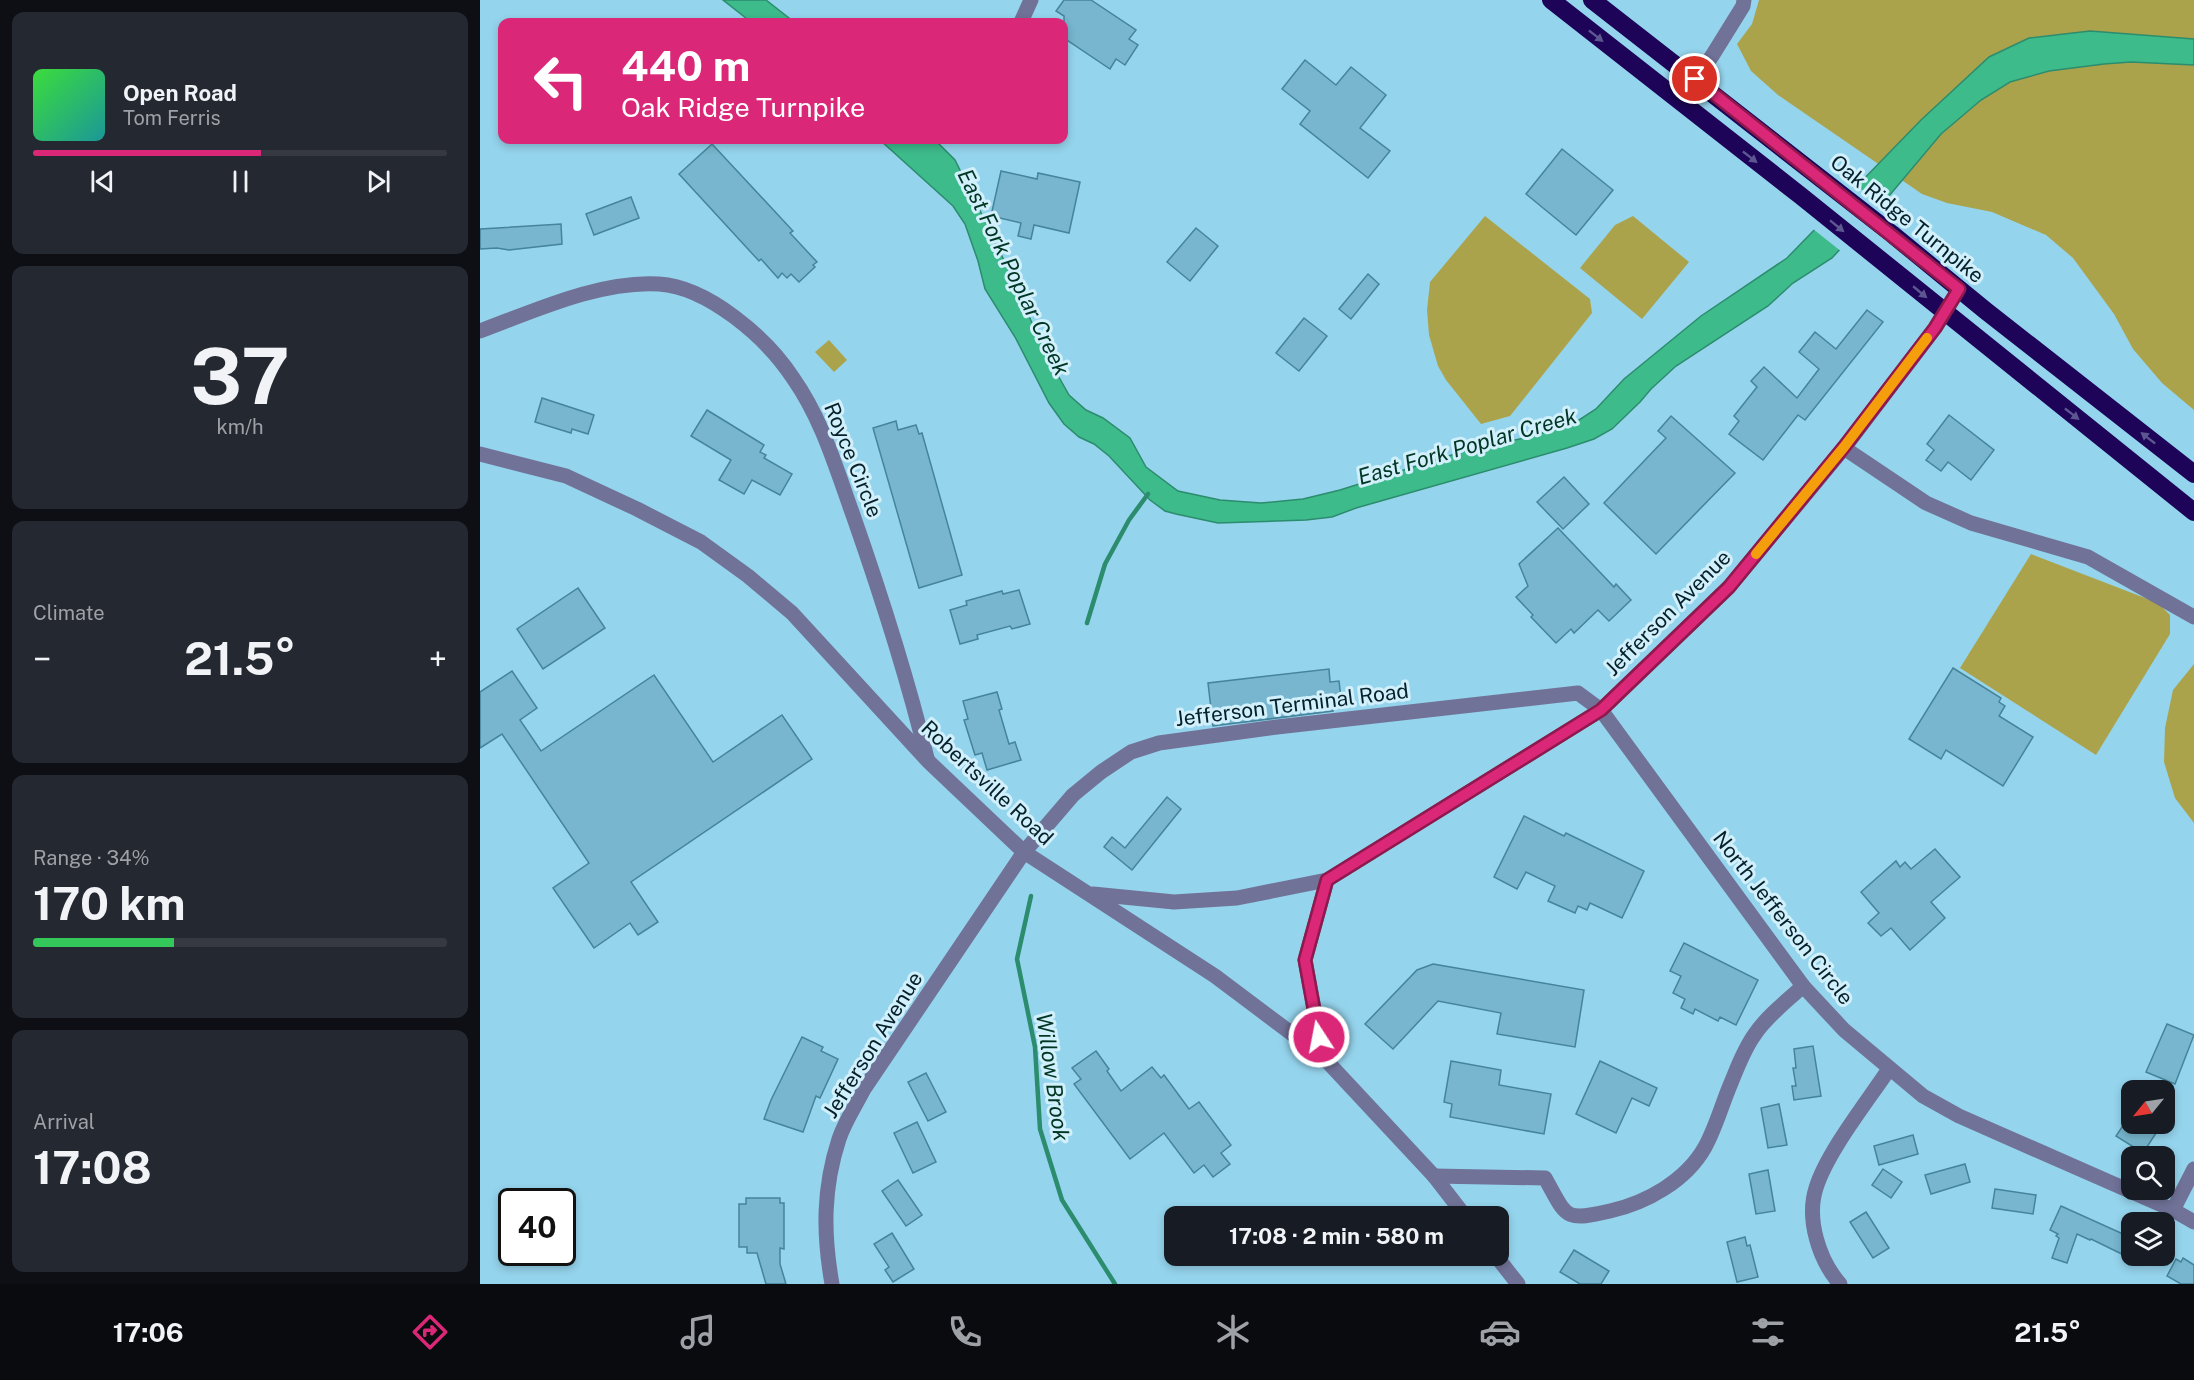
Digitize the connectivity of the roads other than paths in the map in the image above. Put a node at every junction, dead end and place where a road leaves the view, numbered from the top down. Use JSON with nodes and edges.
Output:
{"nodes":[{"id":1,"x":1031,"y":0,"type":"edge"},
{"id":2,"x":1551,"y":0,"type":"edge"},
{"id":3,"x":1592,"y":0,"type":"edge"},
{"id":4,"x":1744,"y":0,"type":"edge"},
{"id":5,"x":1023,"y":18,"type":"edge"},
{"id":6,"x":1695,"y":79,"type":"junction"},
{"id":7,"x":1679,"y":101,"type":"junction"},
{"id":8,"x":1959,"y":289,"type":"junction"},
{"id":9,"x":1944,"y":313,"type":"junction"},
{"id":10,"x":480,"y":331,"type":"edge"},
{"id":11,"x":1844,"y":447,"type":"junction"},
{"id":12,"x":487,"y":455,"type":"edge"},
{"id":13,"x":480,"y":465,"type":"edge"},
{"id":14,"x":2194,"y":474,"type":"edge"},
{"id":15,"x":2194,"y":512,"type":"edge"},
{"id":16,"x":2194,"y":617,"type":"edge"},
{"id":17,"x":1601,"y":710,"type":"junction"},
{"id":18,"x":928,"y":761,"type":"junction"},
{"id":19,"x":1024,"y":852,"type":"junction"},
{"id":20,"x":1327,"y":880,"type":"junction"},
{"id":21,"x":1090,"y":894,"type":"junction"},
{"id":22,"x":1803,"y":986,"type":"junction"},
{"id":23,"x":1323,"y":1057,"type":"junction"},
{"id":24,"x":1889,"y":1069,"type":"junction"},
{"id":25,"x":2194,"y":1169,"type":"edge"},
{"id":26,"x":1434,"y":1176,"type":"junction"},
{"id":27,"x":1457,"y":1206,"type":"edge"},
{"id":28,"x":2173,"y":1210,"type":"junction"},
{"id":29,"x":2194,"y":1222,"type":"edge"},
{"id":30,"x":1504,"y":1266,"type":"edge"},
{"id":31,"x":832,"y":1284,"type":"edge"},
{"id":32,"x":1518,"y":1284,"type":"edge"},
{"id":33,"x":1840,"y":1284,"type":"edge"}],
"edges":[{"from":1,"to":5,"type":"street"},
{"from":2,"to":7,"type":"highway","one_way":true},
{"from":3,"to":6,"type":"highway","name":"Oak Ridge Turnpike"},
{"from":4,"to":6,"type":"street"},
{"from":6,"to":7,"type":"street"},
{"from":6,"to":8,"type":"highway","name":"Oak Ridge Turnpike"},
{"from":7,"to":9,"type":"highway","one_way":true},
{"from":8,"to":9,"type":"street","name":"Jefferson Avenue"},
{"from":14,"to":8,"type":"highway","name":"Oak Ridge Turnpike","one_way":true},
{"from":9,"to":11,"type":"street","name":"Jefferson Avenue"},
{"from":9,"to":15,"type":"highway","one_way":true},
{"from":10,"to":18,"type":"street","name":"Royce Circle"},
{"from":11,"to":16,"type":"street"},
{"from":11,"to":17,"type":"street","name":"Jefferson Avenue"},
{"from":12,"to":13,"type":"street"},
{"from":12,"to":18,"type":"street","name":"Robertsville Road"},
{"from":17,"to":19,"type":"street","name":"Jefferson Terminal Road"},
{"from":17,"to":20,"type":"street","name":"Jefferson Avenue"},
{"from":17,"to":22,"type":"street","name":"North Jefferson Circle"},
{"from":18,"to":19,"type":"street","name":"Robertsville Road"},
{"from":19,"to":21,"type":"street","name":"Robertsville Road"},
{"from":19,"to":31,"type":"street","name":"Jefferson Avenue"},
{"from":20,"to":21,"type":"street","name":"Jefferson Avenue"},
{"from":20,"to":23,"type":"street"},
{"from":21,"to":23,"type":"street","name":"Robertsville Road"},
{"from":22,"to":24,"type":"street","name":"North Jefferson Circle"},
{"from":22,"to":26,"type":"street"},
{"from":23,"to":26,"type":"street","name":"Robertsville Road"},
{"from":24,"to":28,"type":"street","name":"North Jefferson Circle"},
{"from":24,"to":33,"type":"street"},
{"from":25,"to":28,"type":"street"},
{"from":26,"to":27,"type":"street","name":"Robertsville Road"},
{"from":28,"to":29,"type":"street","name":"North Jefferson Circle"},
{"from":30,"to":32,"type":"street"}]}
